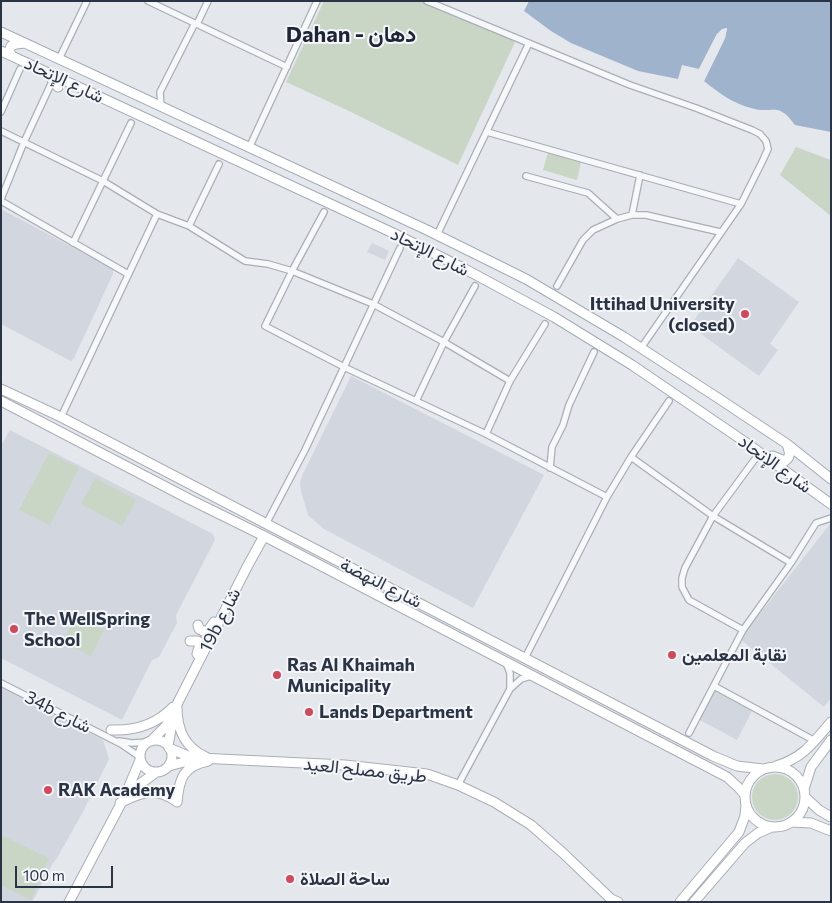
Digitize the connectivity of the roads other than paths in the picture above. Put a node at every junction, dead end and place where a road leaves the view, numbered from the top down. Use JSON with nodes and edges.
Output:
{"nodes":[{"id":1,"x":87,"y":1,"type":"edge"},
{"id":2,"x":148,"y":1,"type":"edge"},
{"id":3,"x":208,"y":1,"type":"edge"},
{"id":4,"x":317,"y":1,"type":"edge"},
{"id":5,"x":427,"y":1,"type":"edge"},
{"id":6,"x":196,"y":24,"type":"junction"},
{"id":7,"x":1,"y":32,"type":"edge"},
{"id":8,"x":529,"y":43,"type":"junction"},
{"id":9,"x":25,"y":44,"type":"junction"},
{"id":10,"x":1,"y":51,"type":"edge"},
{"id":11,"x":12,"y":56,"type":"junction"},
{"id":12,"x":59,"y":59,"type":"junction"},
{"id":13,"x":287,"y":67,"type":"junction"},
{"id":14,"x":20,"y":69,"type":"dead end"},
{"id":15,"x":47,"y":72,"type":"junction"},
{"id":16,"x":54,"y":86,"type":"joint"},
{"id":17,"x":161,"y":106,"type":"junction"},
{"id":18,"x":1,"y":112,"type":"edge"},
{"id":19,"x":131,"y":123,"type":"dead end"},
{"id":20,"x":1,"y":131,"type":"edge"},
{"id":21,"x":487,"y":132,"type":"junction"},
{"id":22,"x":24,"y":142,"type":"junction"},
{"id":23,"x":249,"y":148,"type":"junction"},
{"id":24,"x":220,"y":164,"type":"dead end"},
{"id":25,"x":640,"y":175,"type":"junction"},
{"id":26,"x":526,"y":176,"type":"dead end"},
{"id":27,"x":103,"y":181,"type":"junction"},
{"id":28,"x":1,"y":200,"type":"edge"},
{"id":29,"x":740,"y":204,"type":"junction"},
{"id":30,"x":324,"y":212,"type":"dead end"},
{"id":31,"x":157,"y":214,"type":"junction"},
{"id":32,"x":632,"y":215,"type":"junction"},
{"id":33,"x":617,"y":218,"type":"junction"},
{"id":34,"x":189,"y":226,"type":"junction"},
{"id":35,"x":720,"y":232,"type":"junction"},
{"id":36,"x":437,"y":235,"type":"junction"},
{"id":37,"x":73,"y":243,"type":"junction"},
{"id":38,"x":400,"y":248,"type":"dead end"},
{"id":39,"x":292,"y":271,"type":"junction"},
{"id":40,"x":128,"y":274,"type":"junction"},
{"id":41,"x":476,"y":286,"type":"dead end"},
{"id":42,"x":557,"y":286,"type":"dead end"},
{"id":43,"x":373,"y":304,"type":"junction"},
{"id":44,"x":545,"y":324,"type":"dead end"},
{"id":45,"x":444,"y":342,"type":"junction"},
{"id":46,"x":641,"y":348,"type":"junction"},
{"id":47,"x":594,"y":352,"type":"dead end"},
{"id":48,"x":344,"y":367,"type":"junction"},
{"id":49,"x":510,"y":381,"type":"junction"},
{"id":50,"x":4,"y":391,"type":"edge"},
{"id":51,"x":669,"y":400,"type":"dead end"},
{"id":52,"x":1,"y":401,"type":"edge"},
{"id":53,"x":416,"y":402,"type":"junction"},
{"id":54,"x":61,"y":417,"type":"junction"},
{"id":55,"x":486,"y":434,"type":"junction"},
{"id":56,"x":745,"y":442,"type":"junction"},
{"id":57,"x":787,"y":444,"type":"junction"},
{"id":58,"x":631,"y":456,"type":"junction"},
{"id":59,"x":755,"y":459,"type":"dead end"},
{"id":60,"x":550,"y":468,"type":"junction"},
{"id":61,"x":831,"y":479,"type":"edge"},
{"id":62,"x":607,"y":497,"type":"junction"},
{"id":63,"x":831,"y":504,"type":"edge"},
{"id":64,"x":713,"y":516,"type":"junction"},
{"id":65,"x":831,"y":518,"type":"edge"},
{"id":66,"x":266,"y":524,"type":"junction"},
{"id":67,"x":264,"y":536,"type":"junction"},
{"id":68,"x":790,"y":563,"type":"junction"},
{"id":69,"x":247,"y":567,"type":"junction"},
{"id":70,"x":404,"y":594,"type":"junction"},
{"id":71,"x":384,"y":600,"type":"junction"},
{"id":72,"x":198,"y":625,"type":"dead end"},
{"id":73,"x":743,"y":630,"type":"junction"},
{"id":74,"x":190,"y":641,"type":"dead end"},
{"id":75,"x":525,"y":658,"type":"junction"},
{"id":76,"x":506,"y":663,"type":"junction"},
{"id":77,"x":531,"y":676,"type":"junction"},
{"id":78,"x":1,"y":683,"type":"edge"},
{"id":79,"x":714,"y":686,"type":"junction"},
{"id":80,"x":184,"y":688,"type":"junction"},
{"id":81,"x":510,"y":689,"type":"junction"},
{"id":82,"x":177,"y":704,"type":"junction"},
{"id":83,"x":831,"y":722,"type":"edge"},
{"id":84,"x":111,"y":730,"type":"dead end"},
{"id":85,"x":690,"y":733,"type":"dead end"},
{"id":86,"x":114,"y":740,"type":"junction"},
{"id":87,"x":831,"y":740,"type":"edge"},
{"id":88,"x":150,"y":741,"type":"junction"},
{"id":89,"x":815,"y":741,"type":"junction"},
{"id":90,"x":169,"y":747,"type":"junction"},
{"id":91,"x":199,"y":758,"type":"junction"},
{"id":92,"x":140,"y":759,"type":"junction"},
{"id":93,"x":215,"y":760,"type":"junction"},
{"id":94,"x":169,"y":766,"type":"junction"},
{"id":95,"x":774,"y":766,"type":"junction"},
{"id":96,"x":763,"y":769,"type":"junction"},
{"id":97,"x":155,"y":773,"type":"junction"},
{"id":98,"x":458,"y":785,"type":"junction"},
{"id":99,"x":804,"y":793,"type":"junction"},
{"id":100,"x":123,"y":800,"type":"junction"},
{"id":101,"x":745,"y":800,"type":"junction"},
{"id":102,"x":831,"y":817,"type":"edge"},
{"id":103,"x":791,"y":822,"type":"junction"},
{"id":104,"x":772,"y":827,"type":"junction"},
{"id":105,"x":831,"y":831,"type":"edge"},
{"id":106,"x":613,"y":901,"type":"edge"},
{"id":107,"x":69,"y":902,"type":"edge"},
{"id":108,"x":680,"y":902,"type":"edge"},
{"id":109,"x":694,"y":902,"type":"edge"}],
"edges":[{"from":1,"to":12,"type":"street"},
{"from":2,"to":6,"type":"street"},
{"from":3,"to":6,"type":"street"},
{"from":4,"to":13,"type":"street"},
{"from":5,"to":8,"type":"street"},
{"from":6,"to":13,"type":"street"},
{"from":6,"to":17,"type":"street"},
{"from":7,"to":9,"type":"main road","name":"شارع الإتحاد"},
{"from":8,"to":21,"type":"street"},
{"from":8,"to":29,"type":"street"},
{"from":9,"to":11,"type":"main road"},
{"from":9,"to":12,"type":"main road","name":"شارع الإتحاد"},
{"from":10,"to":11,"type":"main road","name":"شارع الإتحاد"},
{"from":11,"to":15,"type":"main road","name":"شارع الإتحاد"},
{"from":12,"to":17,"type":"main road","name":"شارع الإتحاد"},
{"from":13,"to":23,"type":"street"},
{"from":14,"to":18,"type":"street"},
{"from":15,"to":16,"type":"main road"},
{"from":15,"to":56,"type":"main road","name":"شارع الإتحاد"},
{"from":16,"to":22,"type":"street"},
{"from":17,"to":23,"type":"main road","name":"شارع الإتحاد"},
{"from":19,"to":27,"type":"street"},
{"from":20,"to":22,"type":"street"},
{"from":21,"to":25,"type":"street"},
{"from":21,"to":36,"type":"street"},
{"from":22,"to":27,"type":"street"},
{"from":22,"to":28,"type":"street"},
{"from":23,"to":36,"type":"main road","name":"شارع الإتحاد"},
{"from":24,"to":34,"type":"street"},
{"from":25,"to":29,"type":"street"},
{"from":25,"to":32,"type":"street"},
{"from":26,"to":33,"type":"street"},
{"from":27,"to":31,"type":"street"},
{"from":27,"to":37,"type":"street"},
{"from":28,"to":37,"type":"street"},
{"from":29,"to":35,"type":"street"},
{"from":30,"to":39,"type":"street"},
{"from":31,"to":34,"type":"street"},
{"from":31,"to":40,"type":"street"},
{"from":32,"to":33,"type":"street"},
{"from":32,"to":35,"type":"street"},
{"from":33,"to":42,"type":"street"},
{"from":34,"to":39,"type":"street"},
{"from":35,"to":46,"type":"street"},
{"from":36,"to":46,"type":"main road","name":"شارع الإتحاد"},
{"from":37,"to":40,"type":"street"},
{"from":38,"to":43,"type":"street"},
{"from":39,"to":43,"type":"street"},
{"from":39,"to":48,"type":"street"},
{"from":40,"to":54,"type":"street"},
{"from":41,"to":45,"type":"street"},
{"from":43,"to":45,"type":"street"},
{"from":43,"to":48,"type":"street"},
{"from":44,"to":49,"type":"street"},
{"from":45,"to":49,"type":"street"},
{"from":45,"to":53,"type":"street"},
{"from":46,"to":57,"type":"main road","name":"شارع الإتحاد"},
{"from":47,"to":60,"type":"street"},
{"from":48,"to":53,"type":"street"},
{"from":48,"to":66,"type":"street"},
{"from":49,"to":55,"type":"street"},
{"from":50,"to":54,"type":"main road","name":"شارع النهضة"},
{"from":51,"to":58,"type":"street"},
{"from":52,"to":67,"type":"main road","name":"شارع النهضة"},
{"from":53,"to":55,"type":"street"},
{"from":54,"to":66,"type":"main road","name":"شارع النهضة"},
{"from":55,"to":60,"type":"street"},
{"from":56,"to":57,"type":"main road"},
{"from":56,"to":63,"type":"main road","name":"شارع الإتحاد"},
{"from":57,"to":61,"type":"main road","name":"شارع الإتحاد"},
{"from":58,"to":62,"type":"street"},
{"from":58,"to":64,"type":"street"},
{"from":59,"to":64,"type":"street"},
{"from":60,"to":62,"type":"street"},
{"from":62,"to":75,"type":"street"},
{"from":64,"to":68,"type":"street"},
{"from":64,"to":73,"type":"street"},
{"from":65,"to":68,"type":"street"},
{"from":66,"to":70,"type":"main road","name":"شارع النهضة"},
{"from":67,"to":69,"type":"main road","name":"19b شارع"},
{"from":67,"to":71,"type":"main road","name":"شارع النهضة"},
{"from":68,"to":73,"type":"street"},
{"from":69,"to":72,"type":"main road"},
{"from":69,"to":80,"type":"main road","name":"19b شارع"},
{"from":70,"to":71,"type":"main road"},
{"from":70,"to":75,"type":"main road","name":"شارع النهضة"},
{"from":71,"to":76,"type":"main road","name":"شارع النهضة"},
{"from":73,"to":79,"type":"street"},
{"from":74,"to":80,"type":"main road"},
{"from":75,"to":96,"type":"main road","name":"شارع النهضة"},
{"from":76,"to":77,"type":"main road","name":"شارع النهضة"},
{"from":76,"to":81,"type":"street"},
{"from":77,"to":81,"type":"street"},
{"from":77,"to":101,"type":"main road","name":"شارع النهضة"},
{"from":78,"to":86,"type":"street","name":"34b شارع"},
{"from":79,"to":85,"type":"street"},
{"from":79,"to":89,"type":"street"},
{"from":80,"to":82,"type":"main road","name":"19b شارع"},
{"from":81,"to":98,"type":"street"},
{"from":82,"to":84,"type":"main road"},
{"from":82,"to":88,"type":"main road","name":"19b شارع"},
{"from":82,"to":90,"type":"main road","name":"19b شارع"},
{"from":82,"to":93,"type":"main road"},
{"from":83,"to":89,"type":"main road"},
{"from":86,"to":88,"type":"street","name":"34b شارع"},
{"from":86,"to":92,"type":"street","name":"34b شارع"},
{"from":87,"to":99,"type":"main road"},
{"from":88,"to":90,"type":"main road"},
{"from":88,"to":92,"type":"main road"},
{"from":89,"to":95,"type":"main road"},
{"from":90,"to":91,"type":"main road","name":"طريق مصلح العيد"},
{"from":90,"to":94,"type":"main road"},
{"from":91,"to":93,"type":"main road","name":"طريق مصلح العيد"},
{"from":91,"to":94,"type":"main road","name":"طريق مصلح العيد"},
{"from":92,"to":97,"type":"main road"},
{"from":92,"to":100,"type":"main road"},
{"from":93,"to":98,"type":"main road","name":"طريق مصلح العيد"},
{"from":93,"to":100,"type":"main road"},
{"from":94,"to":97,"type":"main road"},
{"from":95,"to":96,"type":"main road"},
{"from":95,"to":99,"type":"main road"},
{"from":96,"to":101,"type":"main road"},
{"from":97,"to":100,"type":"main road"},
{"from":98,"to":106,"type":"main road","name":"طريق مصلح العيد"},
{"from":99,"to":102,"type":"main road"},
{"from":99,"to":103,"type":"main road"},
{"from":100,"to":107,"type":"main road"},
{"from":101,"to":104,"type":"main road"},
{"from":101,"to":108,"type":"main road"},
{"from":103,"to":104,"type":"main road"},
{"from":103,"to":105,"type":"main road"},
{"from":104,"to":109,"type":"main road"}]}
